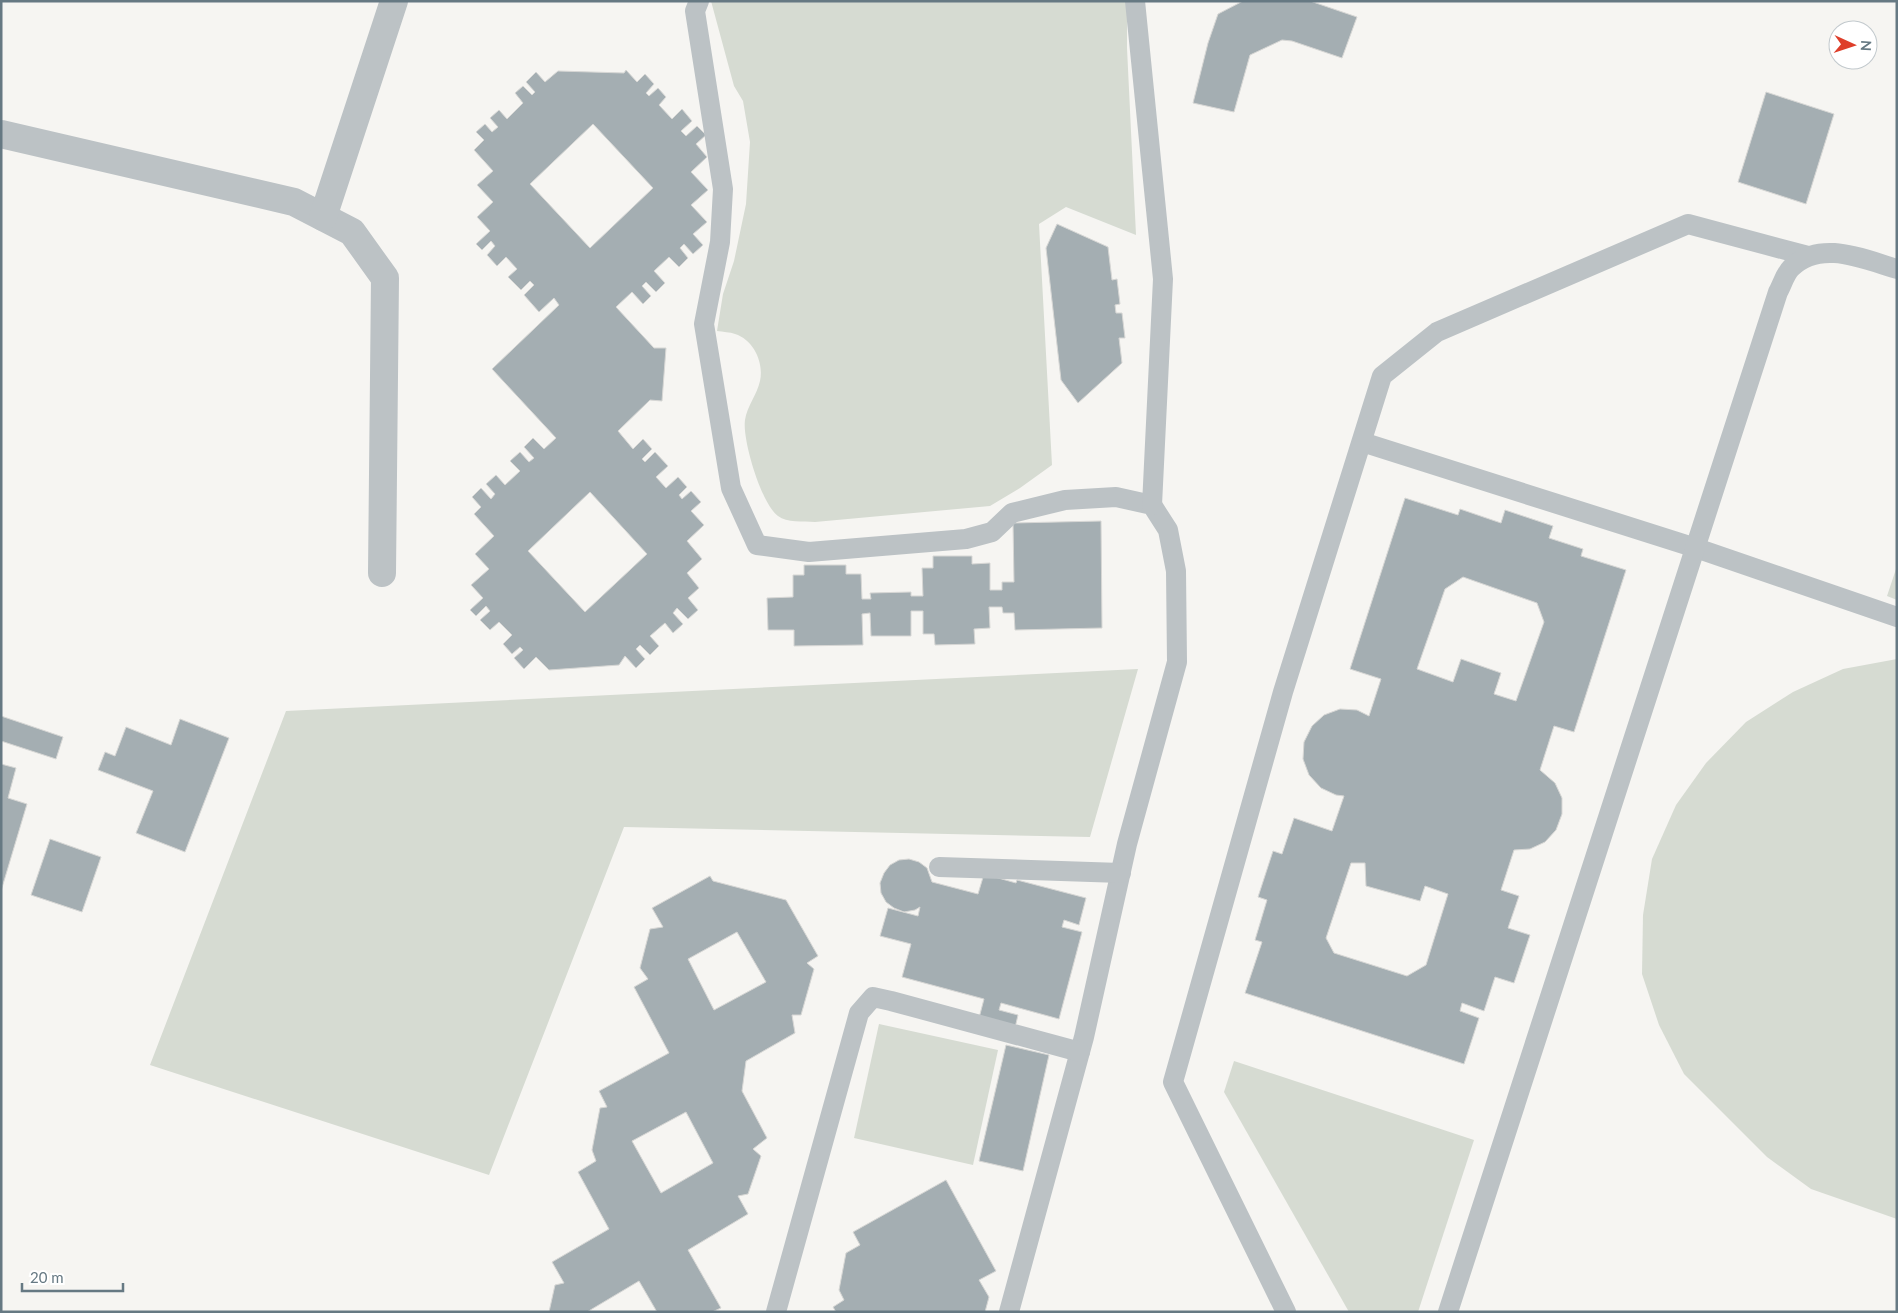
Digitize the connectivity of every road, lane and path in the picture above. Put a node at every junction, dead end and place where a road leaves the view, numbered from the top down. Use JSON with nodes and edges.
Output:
{"nodes":[{"id":1,"x":394,"y":1,"type":"edge"},
{"id":2,"x":699,"y":1,"type":"edge"},
{"id":3,"x":1135,"y":1,"type":"edge"},
{"id":4,"x":1,"y":134,"type":"edge"},
{"id":5,"x":323,"y":217,"type":"junction"},
{"id":6,"x":1808,"y":256,"type":"junction"},
{"id":7,"x":1897,"y":269,"type":"edge"},
{"id":8,"x":1362,"y":442,"type":"junction"},
{"id":9,"x":1152,"y":505,"type":"junction"},
{"id":10,"x":1696,"y":548,"type":"junction"},
{"id":11,"x":382,"y":573,"type":"dead end"},
{"id":12,"x":1897,"y":617,"type":"edge"},
{"id":13,"x":938,"y":867,"type":"dead end"},
{"id":14,"x":1121,"y":873,"type":"junction"},
{"id":15,"x":1080,"y":1052,"type":"junction"},
{"id":16,"x":776,"y":1312,"type":"edge"},
{"id":17,"x":1009,"y":1312,"type":"edge"},
{"id":18,"x":1286,"y":1312,"type":"edge"},
{"id":19,"x":1448,"y":1312,"type":"edge"}],
"edges":[{"from":1,"to":5,"type":"street"},
{"from":2,"to":9,"type":"lane"},
{"from":3,"to":9,"type":"lane"},
{"from":4,"to":5,"type":"street"},
{"from":5,"to":11,"type":"street"},
{"from":6,"to":7,"type":"lane"},
{"from":6,"to":8,"type":"lane"},
{"from":6,"to":10,"type":"lane"},
{"from":8,"to":10,"type":"lane"},
{"from":8,"to":18,"type":"lane"},
{"from":9,"to":14,"type":"lane"},
{"from":10,"to":12,"type":"lane"},
{"from":10,"to":19,"type":"lane"},
{"from":13,"to":14,"type":"lane"},
{"from":14,"to":15,"type":"lane"},
{"from":15,"to":16,"type":"lane"},
{"from":15,"to":17,"type":"lane"}]}
